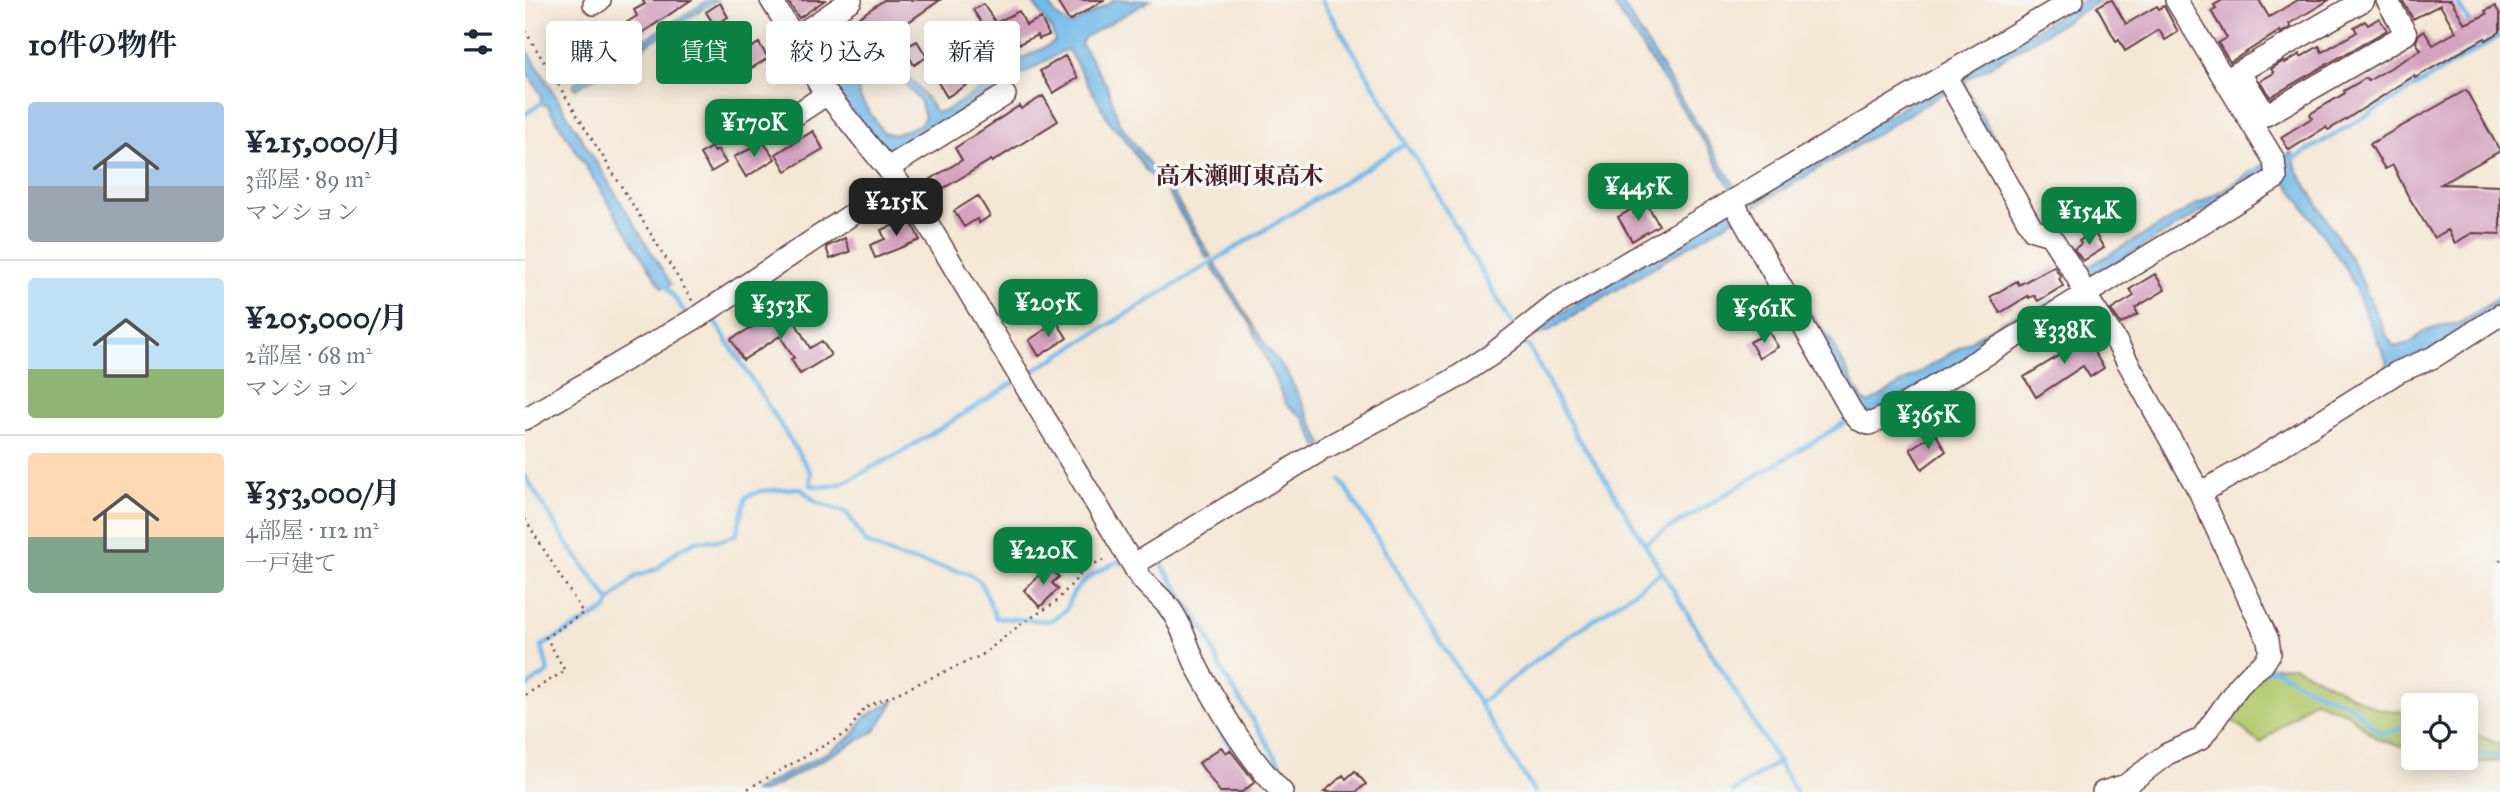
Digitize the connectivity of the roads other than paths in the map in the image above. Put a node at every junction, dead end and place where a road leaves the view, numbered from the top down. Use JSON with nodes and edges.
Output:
{"nodes":[{"id":1,"x":771,"y":0,"type":"edge"},
{"id":2,"x":851,"y":0,"type":"edge"},
{"id":3,"x":2073,"y":0,"type":"edge"},
{"id":4,"x":2176,"y":0,"type":"edge"},
{"id":5,"x":2364,"y":0,"type":"edge"},
{"id":6,"x":2387,"y":0,"type":"edge"},
{"id":7,"x":792,"y":21,"type":"edge"},
{"id":8,"x":820,"y":21,"type":"edge"},
{"id":9,"x":2232,"y":76,"type":"junction"},
{"id":10,"x":1949,"y":82,"type":"junction"},
{"id":11,"x":819,"y":84,"type":"edge"},
{"id":12,"x":827,"y":94,"type":"junction"},
{"id":13,"x":1005,"y":95,"type":"dead end"},
{"id":14,"x":747,"y":133,"type":"dead end"},
{"id":15,"x":894,"y":175,"type":"junction"},
{"id":16,"x":1738,"y":199,"type":"junction"},
{"id":17,"x":2080,"y":285,"type":"junction"},
{"id":18,"x":2500,"y":315,"type":"edge"},
{"id":19,"x":525,"y":419,"type":"edge"},
{"id":20,"x":2200,"y":493,"type":"junction"},
{"id":21,"x":1130,"y":558,"type":"junction"},
{"id":22,"x":1282,"y":792,"type":"edge"},
{"id":23,"x":2103,"y":792,"type":"edge"}],
"edges":[{"from":1,"to":7,"type":"street"},
{"from":2,"to":8,"type":"street"},
{"from":3,"to":10,"type":"street"},
{"from":4,"to":9,"type":"street"},
{"from":5,"to":9,"type":"street"},
{"from":6,"to":9,"type":"street"},
{"from":9,"to":17,"type":"street"},
{"from":10,"to":16,"type":"street"},
{"from":10,"to":17,"type":"street"},
{"from":11,"to":12,"type":"street"},
{"from":12,"to":14,"type":"street"},
{"from":12,"to":15,"type":"street"},
{"from":13,"to":15,"type":"street"},
{"from":15,"to":19,"type":"street"},
{"from":15,"to":21,"type":"street"},
{"from":16,"to":17,"type":"street"},
{"from":16,"to":21,"type":"street"},
{"from":17,"to":20,"type":"street"},
{"from":18,"to":20,"type":"street"},
{"from":20,"to":23,"type":"street"},
{"from":21,"to":22,"type":"street"}]}
